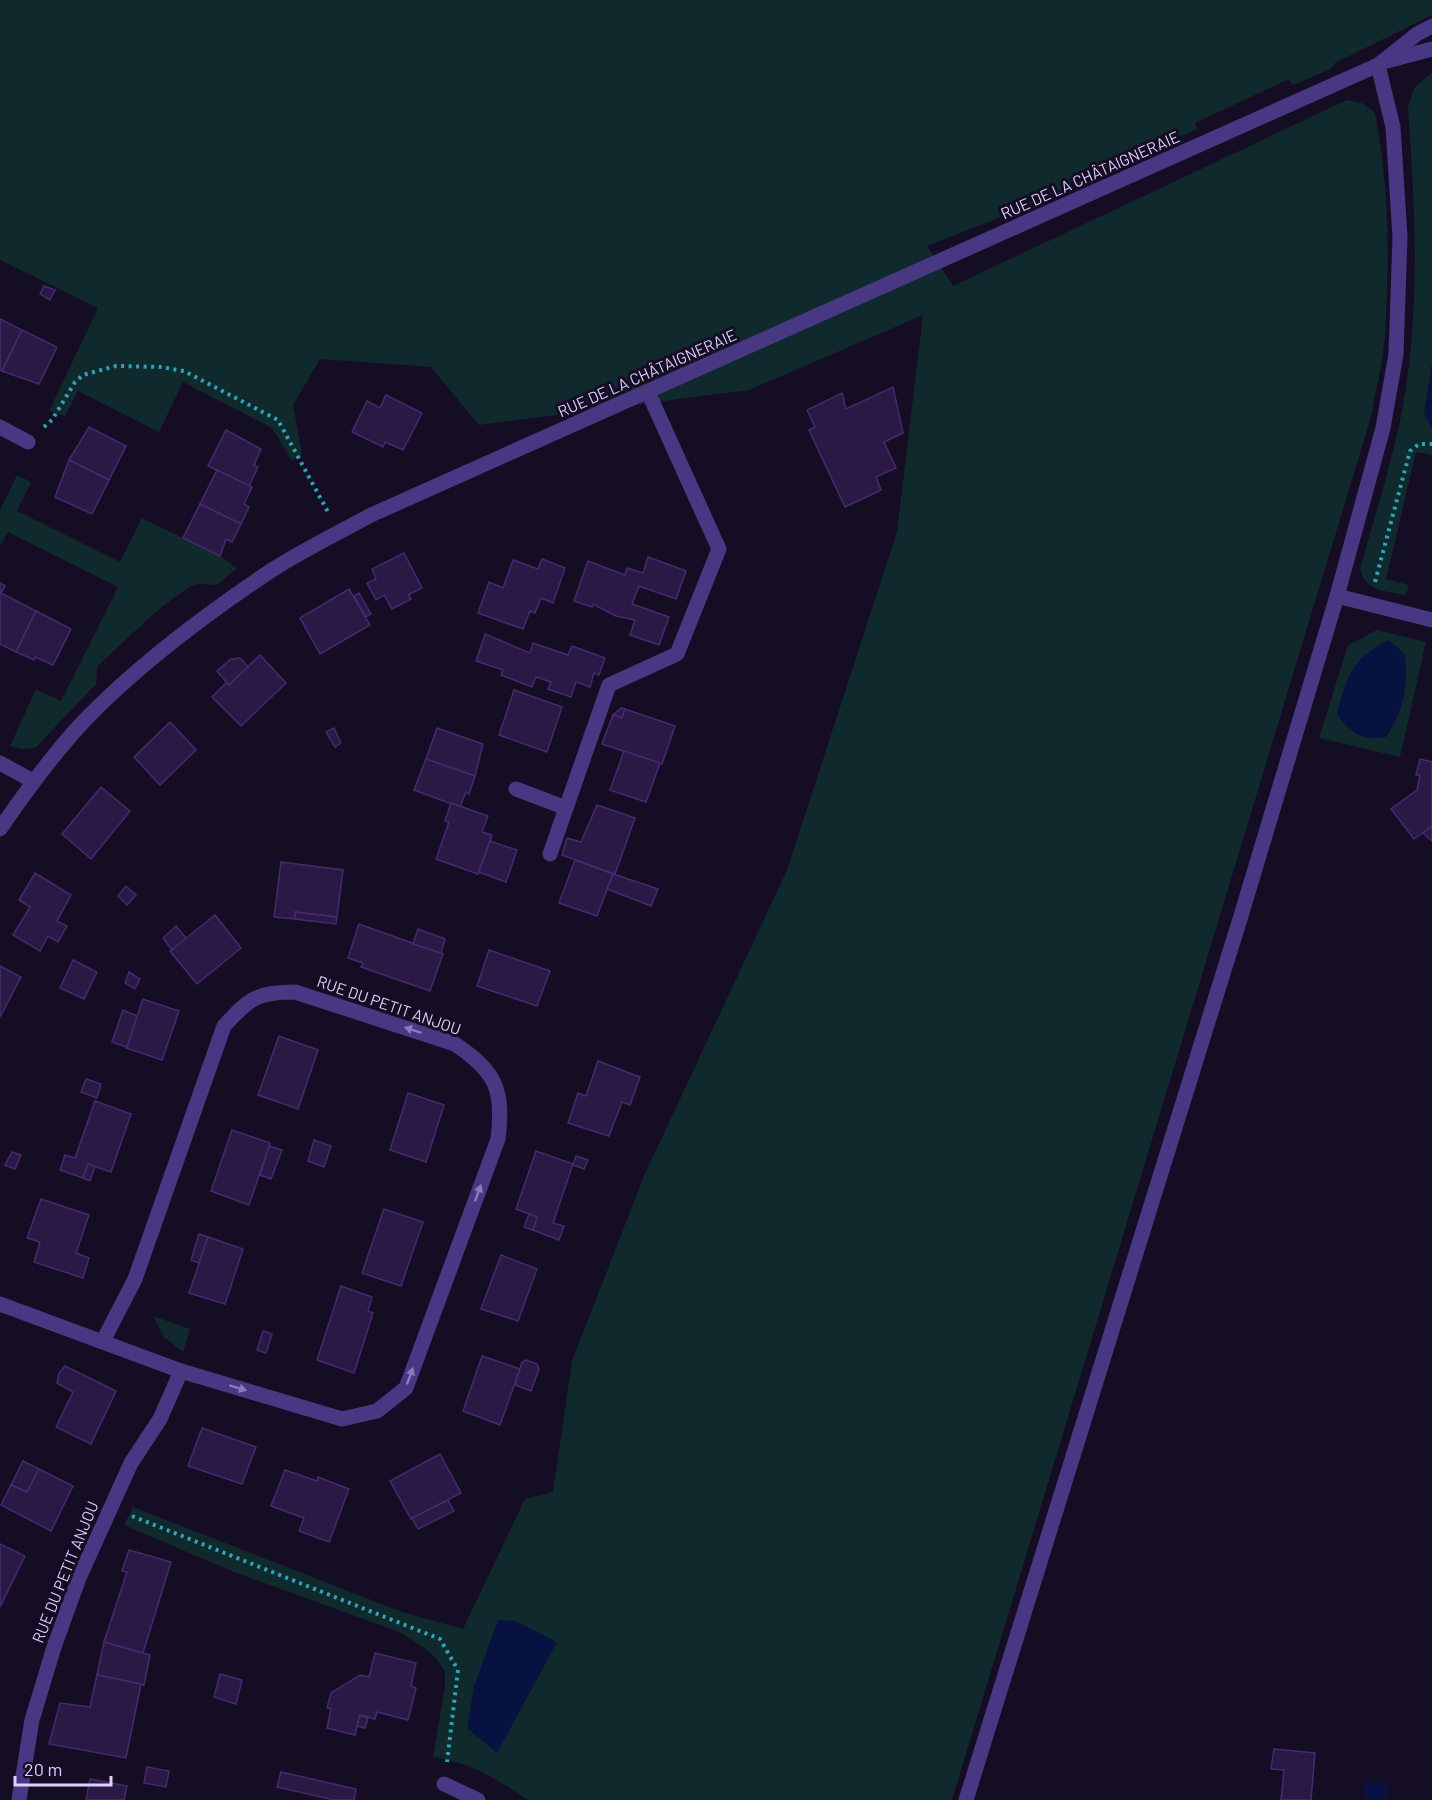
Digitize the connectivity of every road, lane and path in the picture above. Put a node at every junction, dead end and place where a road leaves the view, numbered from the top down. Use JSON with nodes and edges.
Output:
{"nodes":[{"id":1,"x":1432,"y":26,"type":"edge"},
{"id":2,"x":1432,"y":49,"type":"edge"},
{"id":3,"x":1381,"y":63,"type":"junction"},
{"id":4,"x":648,"y":392,"type":"junction"},
{"id":5,"x":0,"y":428,"type":"edge"},
{"id":6,"x":28,"y":442,"type":"joint"},
{"id":7,"x":1432,"y":444,"type":"edge"},
{"id":8,"x":340,"y":532,"type":"junction"},
{"id":9,"x":1367,"y":587,"type":"dead end"},
{"id":10,"x":1337,"y":596,"type":"junction"},
{"id":11,"x":1432,"y":621,"type":"edge"},
{"id":12,"x":0,"y":764,"type":"edge"},
{"id":13,"x":33,"y":781,"type":"junction"},
{"id":14,"x":516,"y":789,"type":"dead end"},
{"id":15,"x":566,"y":808,"type":"junction"},
{"id":16,"x":0,"y":829,"type":"edge"},
{"id":17,"x":550,"y":854,"type":"dead end"},
{"id":18,"x":0,"y":1304,"type":"edge"},
{"id":19,"x":103,"y":1341,"type":"junction"},
{"id":20,"x":182,"y":1371,"type":"junction"},
{"id":21,"x":111,"y":1507,"type":"junction"},
{"id":22,"x":444,"y":1784,"type":"joint"},
{"id":23,"x":19,"y":1800,"type":"edge"},
{"id":24,"x":478,"y":1800,"type":"edge"},
{"id":25,"x":966,"y":1800,"type":"edge"}],
"edges":[{"from":1,"to":3,"type":"street","name":"RUE DE LA CHÂTAIGNERAIE"},
{"from":2,"to":3,"type":"street","name":"RUE DE LA CHÂTAIGNERAIE"},
{"from":3,"to":4,"type":"street","name":"RUE DE LA CHÂTAIGNERAIE"},
{"from":3,"to":10,"type":"street"},
{"from":4,"to":8,"type":"street","name":"RUE DE LA CHÂTAIGNERAIE"},
{"from":4,"to":15,"type":"street"},
{"from":5,"to":6,"type":"street"},
{"from":6,"to":8,"type":"path"},
{"from":7,"to":9,"type":"path"},
{"from":8,"to":13,"type":"street","name":"RUE DE LA CHÂTAIGNERAIE"},
{"from":10,"to":11,"type":"street"},
{"from":10,"to":25,"type":"street"},
{"from":12,"to":13,"type":"street"},
{"from":13,"to":16,"type":"street","name":"RUE DE LA CHÂTAIGNERAIE"},
{"from":14,"to":15,"type":"street"},
{"from":15,"to":17,"type":"street"},
{"from":18,"to":19,"type":"street","name":"RUE DU PETIT ANJOU"},
{"from":19,"to":20,"type":"street","name":"RUE DU PETIT ANJOU"},
{"from":20,"to":19,"type":"street","name":"RUE DU PETIT ANJOU","one_way":true},
{"from":20,"to":21,"type":"street","name":"RUE DU PETIT ANJOU"},
{"from":21,"to":22,"type":"path"},
{"from":21,"to":23,"type":"street","name":"RUE DU PETIT ANJOU"},
{"from":22,"to":24,"type":"street"}]}
